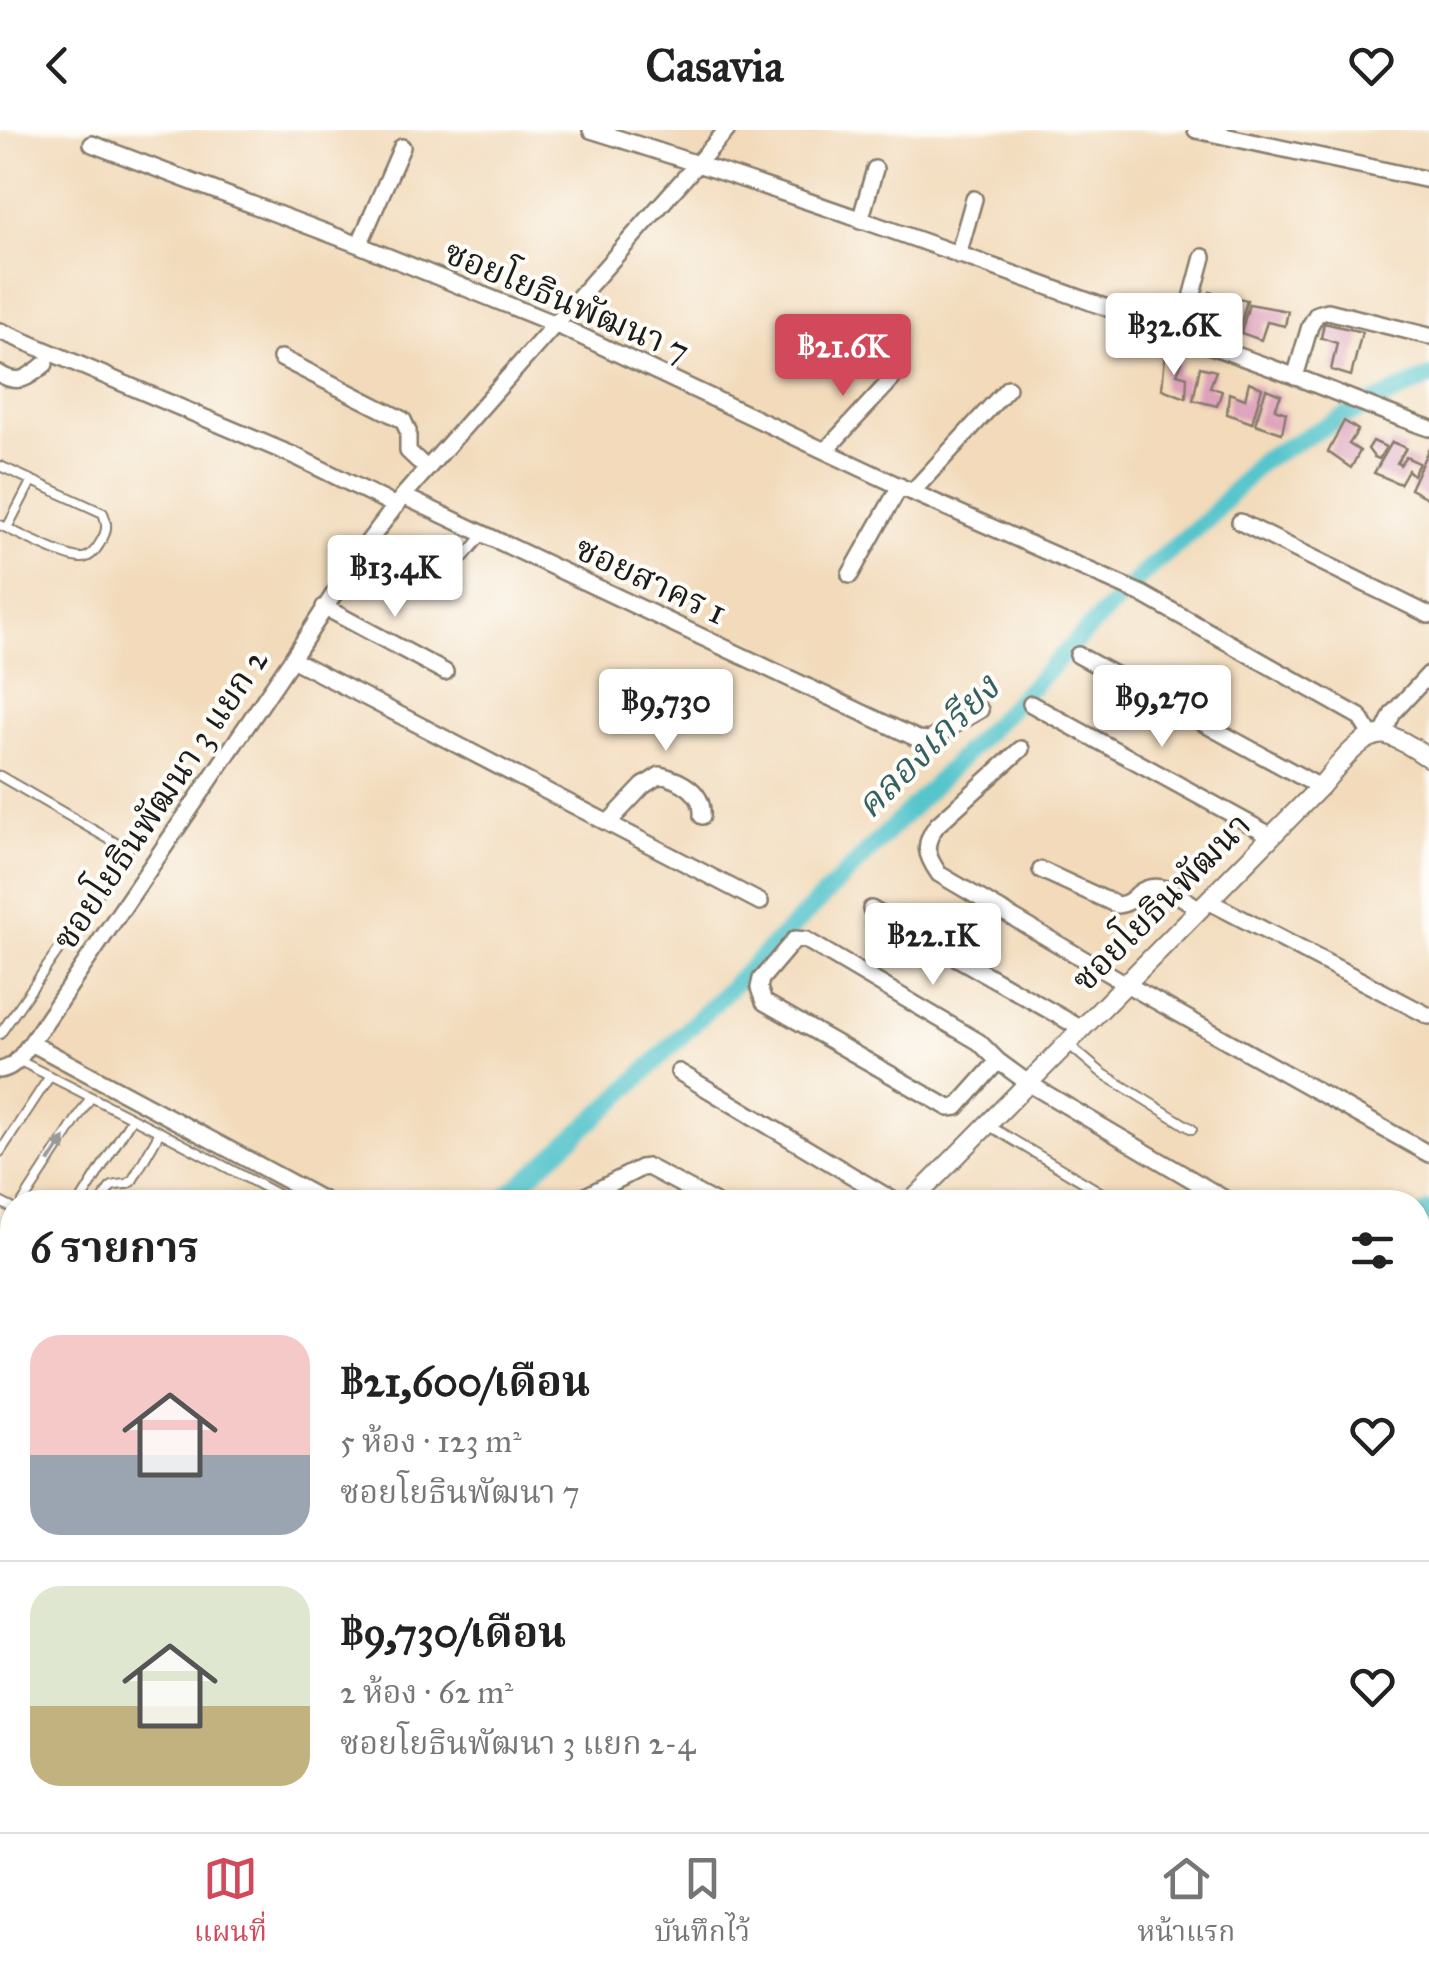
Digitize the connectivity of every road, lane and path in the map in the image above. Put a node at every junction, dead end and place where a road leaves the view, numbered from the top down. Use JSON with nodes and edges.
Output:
{"nodes":[{"id":1,"x":590,"y":130,"type":"edge"},
{"id":2,"x":727,"y":130,"type":"edge"},
{"id":3,"x":1196,"y":130,"type":"edge"},
{"id":4,"x":92,"y":144,"type":"dead end"},
{"id":5,"x":402,"y":147,"type":"dead end"},
{"id":6,"x":698,"y":163,"type":"junction"},
{"id":7,"x":874,"y":170,"type":"dead end"},
{"id":8,"x":1429,"y":180,"type":"edge"},
{"id":9,"x":974,"y":199,"type":"dead end"},
{"id":10,"x":860,"y":221,"type":"junction"},
{"id":11,"x":359,"y":245,"type":"junction"},
{"id":12,"x":958,"y":255,"type":"junction"},
{"id":13,"x":1203,"y":257,"type":"dead end"},
{"id":14,"x":555,"y":324,"type":"junction"},
{"id":15,"x":0,"y":331,"type":"edge"},
{"id":16,"x":1182,"y":336,"type":"junction"},
{"id":17,"x":1429,"y":336,"type":"edge"},
{"id":18,"x":281,"y":358,"type":"dead end"},
{"id":19,"x":44,"y":364,"type":"dead end"},
{"id":20,"x":0,"y":374,"type":"edge"},
{"id":21,"x":1296,"y":377,"type":"junction"},
{"id":22,"x":892,"y":379,"type":"dead end"},
{"id":23,"x":1008,"y":388,"type":"dead end"},
{"id":24,"x":1429,"y":428,"type":"edge"},
{"id":25,"x":826,"y":450,"type":"junction"},
{"id":26,"x":0,"y":466,"type":"edge"},
{"id":27,"x":426,"y":469,"type":"junction"},
{"id":28,"x":32,"y":480,"type":"junction"},
{"id":29,"x":906,"y":489,"type":"junction"},
{"id":30,"x":400,"y":501,"type":"junction"},
{"id":31,"x":1240,"y":522,"type":"dead end"},
{"id":32,"x":4,"y":527,"type":"edge"},
{"id":33,"x":484,"y":534,"type":"junction"},
{"id":34,"x":850,"y":575,"type":"dead end"},
{"id":35,"x":439,"y":586,"type":"dead end"},
{"id":36,"x":324,"y":607,"type":"junction"},
{"id":37,"x":1429,"y":615,"type":"edge"},
{"id":38,"x":1078,"y":655,"type":"dead end"},
{"id":39,"x":292,"y":659,"type":"junction"},
{"id":40,"x":445,"y":672,"type":"dead end"},
{"id":41,"x":1429,"y":674,"type":"edge"},
{"id":42,"x":1030,"y":704,"type":"dead end"},
{"id":43,"x":980,"y":710,"type":"dead end"},
{"id":44,"x":1378,"y":736,"type":"junction"},
{"id":45,"x":1021,"y":748,"type":"dead end"},
{"id":46,"x":1429,"y":758,"type":"edge"},
{"id":47,"x":0,"y":776,"type":"edge"},
{"id":48,"x":1320,"y":787,"type":"junction"},
{"id":49,"x":702,"y":816,"type":"dead end"},
{"id":50,"x":608,"y":823,"type":"junction"},
{"id":51,"x":1272,"y":836,"type":"junction"},
{"id":52,"x":1041,"y":870,"type":"dead end"},
{"id":53,"x":760,"y":902,"type":"dead end"},
{"id":54,"x":1204,"y":905,"type":"junction"},
{"id":55,"x":871,"y":909,"type":"dead end"},
{"id":56,"x":1126,"y":984,"type":"junction"},
{"id":57,"x":1429,"y":1016,"type":"edge"},
{"id":58,"x":1082,"y":1029,"type":"junction"},
{"id":59,"x":0,"y":1034,"type":"edge"},
{"id":60,"x":30,"y":1043,"type":"junction"},
{"id":61,"x":1067,"y":1043,"type":"junction"},
{"id":62,"x":18,"y":1060,"type":"junction"},
{"id":63,"x":998,"y":1061,"type":"junction"},
{"id":64,"x":0,"y":1070,"type":"edge"},
{"id":65,"x":679,"y":1072,"type":"dead end"},
{"id":66,"x":50,"y":1076,"type":"junction"},
{"id":67,"x":1028,"y":1083,"type":"junction"},
{"id":68,"x":91,"y":1097,"type":"junction"},
{"id":69,"x":132,"y":1118,"type":"junction"},
{"id":70,"x":988,"y":1124,"type":"junction"},
{"id":71,"x":1192,"y":1130,"type":"dead end"},
{"id":72,"x":160,"y":1132,"type":"junction"},
{"id":73,"x":0,"y":1152,"type":"edge"},
{"id":74,"x":1429,"y":1154,"type":"edge"},
{"id":75,"x":31,"y":1190,"type":"edge"},
{"id":76,"x":87,"y":1190,"type":"edge"},
{"id":77,"x":108,"y":1190,"type":"edge"},
{"id":78,"x":269,"y":1190,"type":"edge"},
{"id":79,"x":305,"y":1190,"type":"edge"},
{"id":80,"x":598,"y":1190,"type":"edge"},
{"id":81,"x":691,"y":1190,"type":"edge"},
{"id":82,"x":876,"y":1190,"type":"edge"},
{"id":83,"x":923,"y":1190,"type":"edge"},
{"id":84,"x":1097,"y":1190,"type":"edge"},
{"id":85,"x":1210,"y":1190,"type":"edge"}],
"edges":[{"from":1,"to":6,"type":"street"},
{"from":2,"to":6,"type":"street","name":"ซอยโยธินพัฒนา 3 แยก 2"},
{"from":3,"to":8,"type":"street"},
{"from":4,"to":11,"type":"street","name":"ซอยโยธินพัฒนา 7"},
{"from":5,"to":11,"type":"street"},
{"from":6,"to":10,"type":"street"},
{"from":6,"to":14,"type":"street","name":"ซอยโยธินพัฒนา 3 แยก 2"},
{"from":7,"to":10,"type":"street"},
{"from":9,"to":12,"type":"street"},
{"from":10,"to":12,"type":"street"},
{"from":11,"to":14,"type":"street","name":"ซอยโยธินพัฒนา 7"},
{"from":12,"to":16,"type":"street"},
{"from":13,"to":16,"type":"street"},
{"from":14,"to":25,"type":"street","name":"ซอยโยธินพัฒนา 7"},
{"from":14,"to":27,"type":"street","name":"ซอยโยธินพัฒนา 3 แยก 2"},
{"from":15,"to":30,"type":"street","name":"ซอยสาคร 1"},
{"from":16,"to":21,"type":"street"},
{"from":17,"to":21,"type":"street"},
{"from":18,"to":27,"type":"street"},
{"from":19,"to":20,"type":"street"},
{"from":21,"to":24,"type":"street"},
{"from":22,"to":25,"type":"street"},
{"from":23,"to":29,"type":"street"},
{"from":25,"to":29,"type":"street","name":"ซอยโยธินพัฒนา 7"},
{"from":26,"to":28,"type":"lane"},
{"from":27,"to":30,"type":"street","name":"ซอยโยธินพัฒนา 3 แยก 2"},
{"from":28,"to":32,"type":"lane"},
{"from":28,"to":32,"type":"lane"},
{"from":29,"to":34,"type":"street"},
{"from":29,"to":44,"type":"street","name":"ซอยโยธินพัฒนา 7"},
{"from":30,"to":33,"type":"street","name":"ซอยสาคร 1"},
{"from":30,"to":36,"type":"street","name":"ซอยโยธินพัฒนา 3 แยก 2"},
{"from":31,"to":37,"type":"street"},
{"from":33,"to":35,"type":"lane"},
{"from":33,"to":43,"type":"street","name":"ซอยสาคร 1"},
{"from":36,"to":39,"type":"street","name":"ซอยโยธินพัฒนา 3 แยก 2"},
{"from":36,"to":40,"type":"street"},
{"from":38,"to":48,"type":"street"},
{"from":39,"to":50,"type":"street"},
{"from":39,"to":60,"type":"street","name":"ซอยโยธินพัฒนา 3 แยก 2"},
{"from":41,"to":44,"type":"street"},
{"from":42,"to":51,"type":"street"},
{"from":44,"to":46,"type":"street"},
{"from":44,"to":48,"type":"street","name":"ซอยโยธินพัฒนา"},
{"from":45,"to":56,"type":"street"},
{"from":47,"to":59,"type":"lane","name":"ซอยโยธินพัฒนา 3 แยก 2"},
{"from":48,"to":51,"type":"street","name":"ซอยโยธินพัฒนา"},
{"from":49,"to":50,"type":"street"},
{"from":50,"to":53,"type":"street"},
{"from":51,"to":54,"type":"street","name":"ซอยโยธินพัฒนา"},
{"from":52,"to":54,"type":"street"},
{"from":54,"to":56,"type":"street","name":"ซอยโยธินพัฒนา"},
{"from":54,"to":57,"type":"street"},
{"from":55,"to":58,"type":"street"},
{"from":56,"to":58,"type":"street","name":"ซอยโยธินพัฒนา"},
{"from":56,"to":74,"type":"street"},
{"from":58,"to":61,"type":"street","name":"ซอยโยธินพัฒนา"},
{"from":60,"to":62,"type":"street","name":"ซอยโยธินพัฒนา 3 แยก 2"},
{"from":60,"to":79,"type":"street"},
{"from":61,"to":67,"type":"street","name":"ซอยโยธินพัฒนา"},
{"from":61,"to":71,"type":"lane"},
{"from":62,"to":64,"type":"street","name":"ซอยโยธินพัฒนา 3 แยก 2"},
{"from":62,"to":66,"type":"lane"},
{"from":63,"to":63,"type":"street"},
{"from":63,"to":67,"type":"street"},
{"from":65,"to":82,"type":"street"},
{"from":66,"to":68,"type":"lane"},
{"from":66,"to":73,"type":"lane"},
{"from":67,"to":70,"type":"street","name":"ซอยโยธินพัฒนา"},
{"from":67,"to":85,"type":"street"},
{"from":68,"to":69,"type":"lane"},
{"from":75,"to":68,"type":"lane","one_way":true},
{"from":69,"to":72,"type":"lane"},
{"from":69,"to":76,"type":"lane"},
{"from":70,"to":83,"type":"street","name":"ซอยโยธินพัฒนา"},
{"from":70,"to":84,"type":"lane"},
{"from":72,"to":77,"type":"lane"},
{"from":72,"to":78,"type":"lane"},
{"from":80,"to":81,"type":"street"}]}
